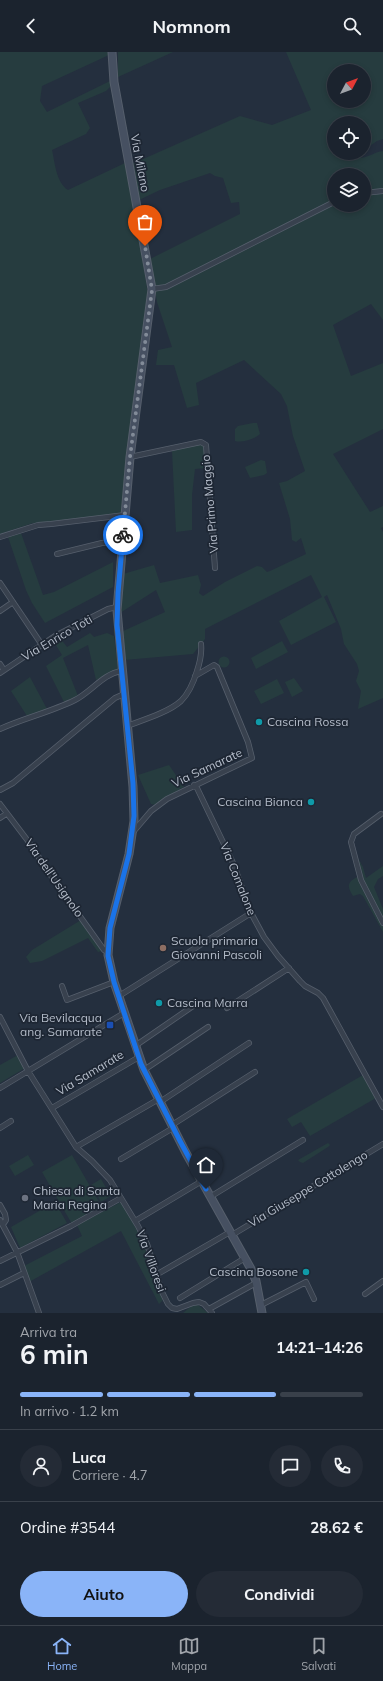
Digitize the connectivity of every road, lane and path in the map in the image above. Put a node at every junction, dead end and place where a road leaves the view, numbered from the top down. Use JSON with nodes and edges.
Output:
{"nodes":[{"id":1,"x":112,"y":52,"type":"edge"},
{"id":2,"x":383,"y":191,"type":"edge"},
{"id":3,"x":371,"y":192,"type":"edge"},
{"id":4,"x":327,"y":206,"type":"edge"},
{"id":5,"x":152,"y":290,"type":"junction"},
{"id":6,"x":130,"y":457,"type":"junction"},
{"id":7,"x":125,"y":515,"type":"junction"},
{"id":8,"x":0,"y":537,"type":"edge"},
{"id":9,"x":123,"y":541,"type":"junction"},
{"id":10,"x":57,"y":554,"type":"dead end"},
{"id":11,"x":215,"y":568,"type":"dead end"},
{"id":12,"x":0,"y":583,"type":"edge"},
{"id":13,"x":13,"y":602,"type":"junction"},
{"id":14,"x":117,"y":608,"type":"junction"},
{"id":15,"x":0,"y":611,"type":"edge"},
{"id":16,"x":117,"y":616,"type":"joint"},
{"id":17,"x":201,"y":644,"type":"dead end"},
{"id":18,"x":42,"y":645,"type":"junction"},
{"id":19,"x":0,"y":664,"type":"edge"},
{"id":20,"x":121,"y":671,"type":"junction"},
{"id":21,"x":2,"y":672,"type":"edge"},
{"id":22,"x":195,"y":676,"type":"junction"},
{"id":23,"x":124,"y":694,"type":"junction"},
{"id":24,"x":127,"y":726,"type":"junction"},
{"id":25,"x":0,"y":728,"type":"edge"},
{"id":26,"x":194,"y":785,"type":"junction"},
{"id":27,"x":0,"y":790,"type":"edge"},
{"id":28,"x":0,"y":804,"type":"edge"},
{"id":29,"x":6,"y":814,"type":"junction"},
{"id":30,"x":381,"y":814,"type":"dead end"},
{"id":31,"x":0,"y":818,"type":"edge"},
{"id":32,"x":133,"y":832,"type":"junction"},
{"id":33,"x":250,"y":913,"type":"junction"},
{"id":34,"x":383,"y":923,"type":"edge"},
{"id":35,"x":108,"y":952,"type":"junction"},
{"id":36,"x":289,"y":968,"type":"junction"},
{"id":37,"x":114,"y":982,"type":"junction"},
{"id":38,"x":62,"y":986,"type":"dead end"},
{"id":39,"x":119,"y":996,"type":"junction"},
{"id":40,"x":196,"y":1004,"type":"dead end"},
{"id":41,"x":226,"y":1008,"type":"dead end"},
{"id":42,"x":124,"y":1013,"type":"junction"},
{"id":43,"x":0,"y":1017,"type":"edge"},
{"id":44,"x":208,"y":1027,"type":"dead end"},
{"id":45,"x":249,"y":1043,"type":"dead end"},
{"id":46,"x":135,"y":1046,"type":"junction"},
{"id":47,"x":139,"y":1057,"type":"junction"},
{"id":48,"x":28,"y":1070,"type":"junction"},
{"id":49,"x":144,"y":1070,"type":"junction"},
{"id":50,"x":255,"y":1072,"type":"dead end"},
{"id":51,"x":0,"y":1088,"type":"edge"},
{"id":52,"x":159,"y":1100,"type":"junction"},
{"id":53,"x":383,"y":1107,"type":"edge"},
{"id":54,"x":52,"y":1108,"type":"junction"},
{"id":55,"x":10,"y":1121,"type":"dead end"},
{"id":56,"x":172,"y":1127,"type":"junction"},
{"id":57,"x":0,"y":1128,"type":"edge"},
{"id":58,"x":303,"y":1140,"type":"dead end"},
{"id":59,"x":383,"y":1144,"type":"edge"},
{"id":60,"x":76,"y":1147,"type":"junction"},
{"id":61,"x":121,"y":1159,"type":"dead end"},
{"id":62,"x":202,"y":1181,"type":"junction"},
{"id":63,"x":210,"y":1197,"type":"junction"},
{"id":64,"x":121,"y":1198,"type":"junction"},
{"id":65,"x":1,"y":1207,"type":"edge"},
{"id":66,"x":2,"y":1221,"type":"edge"},
{"id":67,"x":135,"y":1221,"type":"junction"},
{"id":68,"x":231,"y":1233,"type":"junction"},
{"id":69,"x":17,"y":1252,"type":"junction"},
{"id":70,"x":245,"y":1258,"type":"junction"},
{"id":71,"x":0,"y":1261,"type":"edge"},
{"id":72,"x":24,"y":1273,"type":"junction"},
{"id":73,"x":156,"y":1275,"type":"junction"},
{"id":74,"x":383,"y":1281,"type":"edge"},
{"id":75,"x":256,"y":1283,"type":"junction"},
{"id":76,"x":0,"y":1285,"type":"edge"},
{"id":77,"x":365,"y":1294,"type":"dead end"},
{"id":78,"x":180,"y":1298,"type":"dead end"},
{"id":79,"x":314,"y":1299,"type":"dead end"},
{"id":80,"x":260,"y":1310,"type":"edge"},
{"id":81,"x":211,"y":1311,"type":"edge"},
{"id":82,"x":39,"y":1313,"type":"edge"}],
"edges":[{"from":1,"to":5,"type":"street","name":"Via Milano"},
{"from":2,"to":3,"type":"street"},
{"from":4,"to":5,"type":"street"},
{"from":5,"to":6,"type":"street","name":"Via Milano"},
{"from":6,"to":7,"type":"street","name":"Via Milano"},
{"from":6,"to":11,"type":"street","name":"Via Primo Maggio"},
{"from":7,"to":8,"type":"street"},
{"from":7,"to":9,"type":"street","name":"Via Milano"},
{"from":9,"to":10,"type":"street"},
{"from":9,"to":14,"type":"street","name":"Via Milano"},
{"from":12,"to":13,"type":"street"},
{"from":13,"to":15,"type":"street"},
{"from":13,"to":18,"type":"street"},
{"from":14,"to":16,"type":"street","name":"Via Milano"},
{"from":14,"to":18,"type":"street","name":"Via Enrico Toti"},
{"from":16,"to":20,"type":"street","name":"Via Samarate"},
{"from":17,"to":22,"type":"street"},
{"from":18,"to":21,"type":"street","name":"Via Enrico Toti"},
{"from":19,"to":21,"type":"street"},
{"from":20,"to":23,"type":"street","name":"Via Samarate"},
{"from":20,"to":25,"type":"street"},
{"from":22,"to":24,"type":"street"},
{"from":22,"to":26,"type":"street","name":"Via Samarate"},
{"from":23,"to":24,"type":"street","name":"Via Samarate"},
{"from":23,"to":27,"type":"street"},
{"from":24,"to":32,"type":"street","name":"Via Samarate"},
{"from":26,"to":32,"type":"street","name":"Via Samarate"},
{"from":26,"to":33,"type":"street","name":"Via Comalone"},
{"from":28,"to":29,"type":"street","name":"Via dell'Usignolo"},
{"from":29,"to":31,"type":"street"},
{"from":29,"to":35,"type":"street","name":"Via dell'Usignolo"},
{"from":30,"to":34,"type":"street"},
{"from":32,"to":35,"type":"street","name":"Via Samarate"},
{"from":33,"to":36,"type":"street","name":"Via Comalone"},
{"from":33,"to":39,"type":"street"},
{"from":35,"to":37,"type":"street","name":"Via Samarate"},
{"from":36,"to":41,"type":"street"},
{"from":36,"to":53,"type":"street","name":"Via Comalone"},
{"from":37,"to":38,"type":"street"},
{"from":37,"to":39,"type":"street","name":"Via Samarate"},
{"from":39,"to":42,"type":"street","name":"Via Samarate"},
{"from":40,"to":46,"type":"street","name":"Via Samarate"},
{"from":42,"to":46,"type":"street","name":"Via Samarate"},
{"from":42,"to":48,"type":"street"},
{"from":43,"to":48,"type":"street","name":"Via Villoresi"},
{"from":44,"to":49,"type":"street"},
{"from":45,"to":52,"type":"street"},
{"from":46,"to":47,"type":"street","name":"Via Samarate"},
{"from":47,"to":49,"type":"street","name":"Via Samarate"},
{"from":47,"to":54,"type":"street","name":"Via Samarate"},
{"from":48,"to":51,"type":"street"},
{"from":48,"to":54,"type":"street","name":"Via Villoresi"},
{"from":49,"to":52,"type":"street","name":"Via Samarate"},
{"from":50,"to":56,"type":"street"},
{"from":52,"to":56,"type":"street","name":"Via Samarate"},
{"from":52,"to":60,"type":"street"},
{"from":54,"to":60,"type":"street","name":"Via Villoresi"},
{"from":55,"to":57,"type":"street"},
{"from":56,"to":61,"type":"street"},
{"from":56,"to":62,"type":"street","name":"Via Samarate"},
{"from":58,"to":63,"type":"street"},
{"from":59,"to":68,"type":"street","name":"Via Giuseppe Cottolengo"},
{"from":60,"to":64,"type":"street","name":"Via Villoresi"},
{"from":62,"to":63,"type":"street","name":"Via Samarate"},
{"from":62,"to":67,"type":"street"},
{"from":63,"to":68,"type":"street","name":"Via Samarate"},
{"from":64,"to":67,"type":"street","name":"Via Villoresi"},
{"from":64,"to":69,"type":"street"},
{"from":65,"to":66,"type":"street"},
{"from":66,"to":69,"type":"street"},
{"from":67,"to":73,"type":"street","name":"Via Villoresi"},
{"from":68,"to":70,"type":"street","name":"Via Samarate"},
{"from":68,"to":73,"type":"street"},
{"from":69,"to":71,"type":"street"},
{"from":69,"to":72,"type":"street"},
{"from":70,"to":75,"type":"street","name":"Via Samarate"},
{"from":70,"to":78,"type":"street"},
{"from":72,"to":76,"type":"street"},
{"from":72,"to":82,"type":"street"},
{"from":73,"to":81,"type":"street","name":"Via Villoresi"},
{"from":74,"to":77,"type":"street"},
{"from":75,"to":80,"type":"street","name":"Via Samarate"},
{"from":75,"to":81,"type":"street"},
{"from":79,"to":80,"type":"street"}]}
